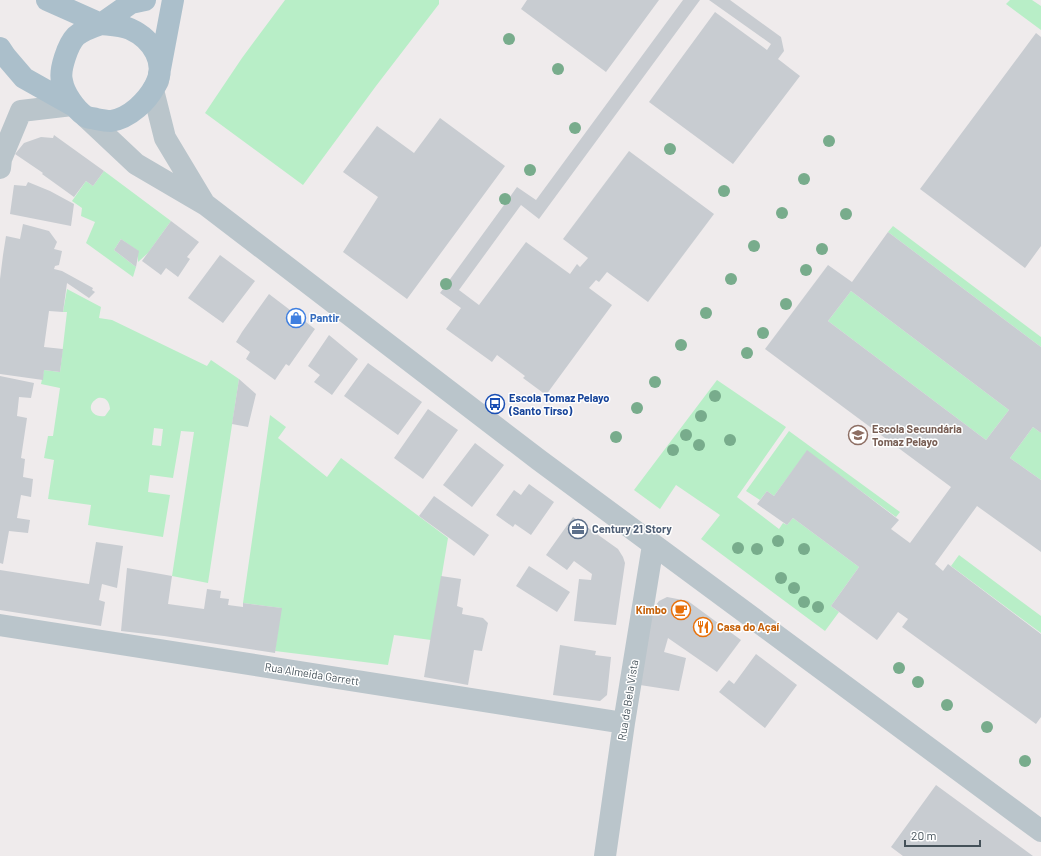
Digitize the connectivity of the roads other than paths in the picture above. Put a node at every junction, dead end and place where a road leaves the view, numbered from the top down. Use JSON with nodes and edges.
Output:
{"nodes":[{"id":1,"x":47,"y":0,"type":"edge"},
{"id":2,"x":145,"y":0,"type":"edge"},
{"id":3,"x":173,"y":0,"type":"edge"},
{"id":4,"x":101,"y":24,"type":"junction"},
{"id":5,"x":0,"y":48,"type":"edge"},
{"id":6,"x":160,"y":68,"type":"junction"},
{"id":7,"x":153,"y":90,"type":"junction"},
{"id":8,"x":79,"y":111,"type":"junction"},
{"id":9,"x":0,"y":168,"type":"edge"},
{"id":10,"x":206,"y":205,"type":"junction"},
{"id":11,"x":653,"y":544,"type":"junction"},
{"id":12,"x":0,"y":625,"type":"edge"},
{"id":13,"x":624,"y":723,"type":"junction"},
{"id":14,"x":1041,"y":831,"type":"edge"},
{"id":15,"x":605,"y":856,"type":"edge"}],
"edges":[{"from":1,"to":4,"type":"main road"},
{"from":2,"to":4,"type":"main road"},
{"from":3,"to":6,"type":"street"},
{"from":4,"to":6,"type":"main road"},
{"from":4,"to":8,"type":"main road"},
{"from":5,"to":8,"type":"main road"},
{"from":6,"to":7,"type":"street"},
{"from":7,"to":8,"type":"main road"},
{"from":7,"to":10,"type":"street"},
{"from":8,"to":9,"type":"street"},
{"from":8,"to":10,"type":"street"},
{"from":10,"to":11,"type":"street"},
{"from":11,"to":13,"type":"street","name":"Rua da Bela Vista"},
{"from":11,"to":14,"type":"street"},
{"from":12,"to":13,"type":"street","name":"Rua Almeida Garrett"},
{"from":13,"to":15,"type":"street","name":"Rua da Bela Vista"}]}
